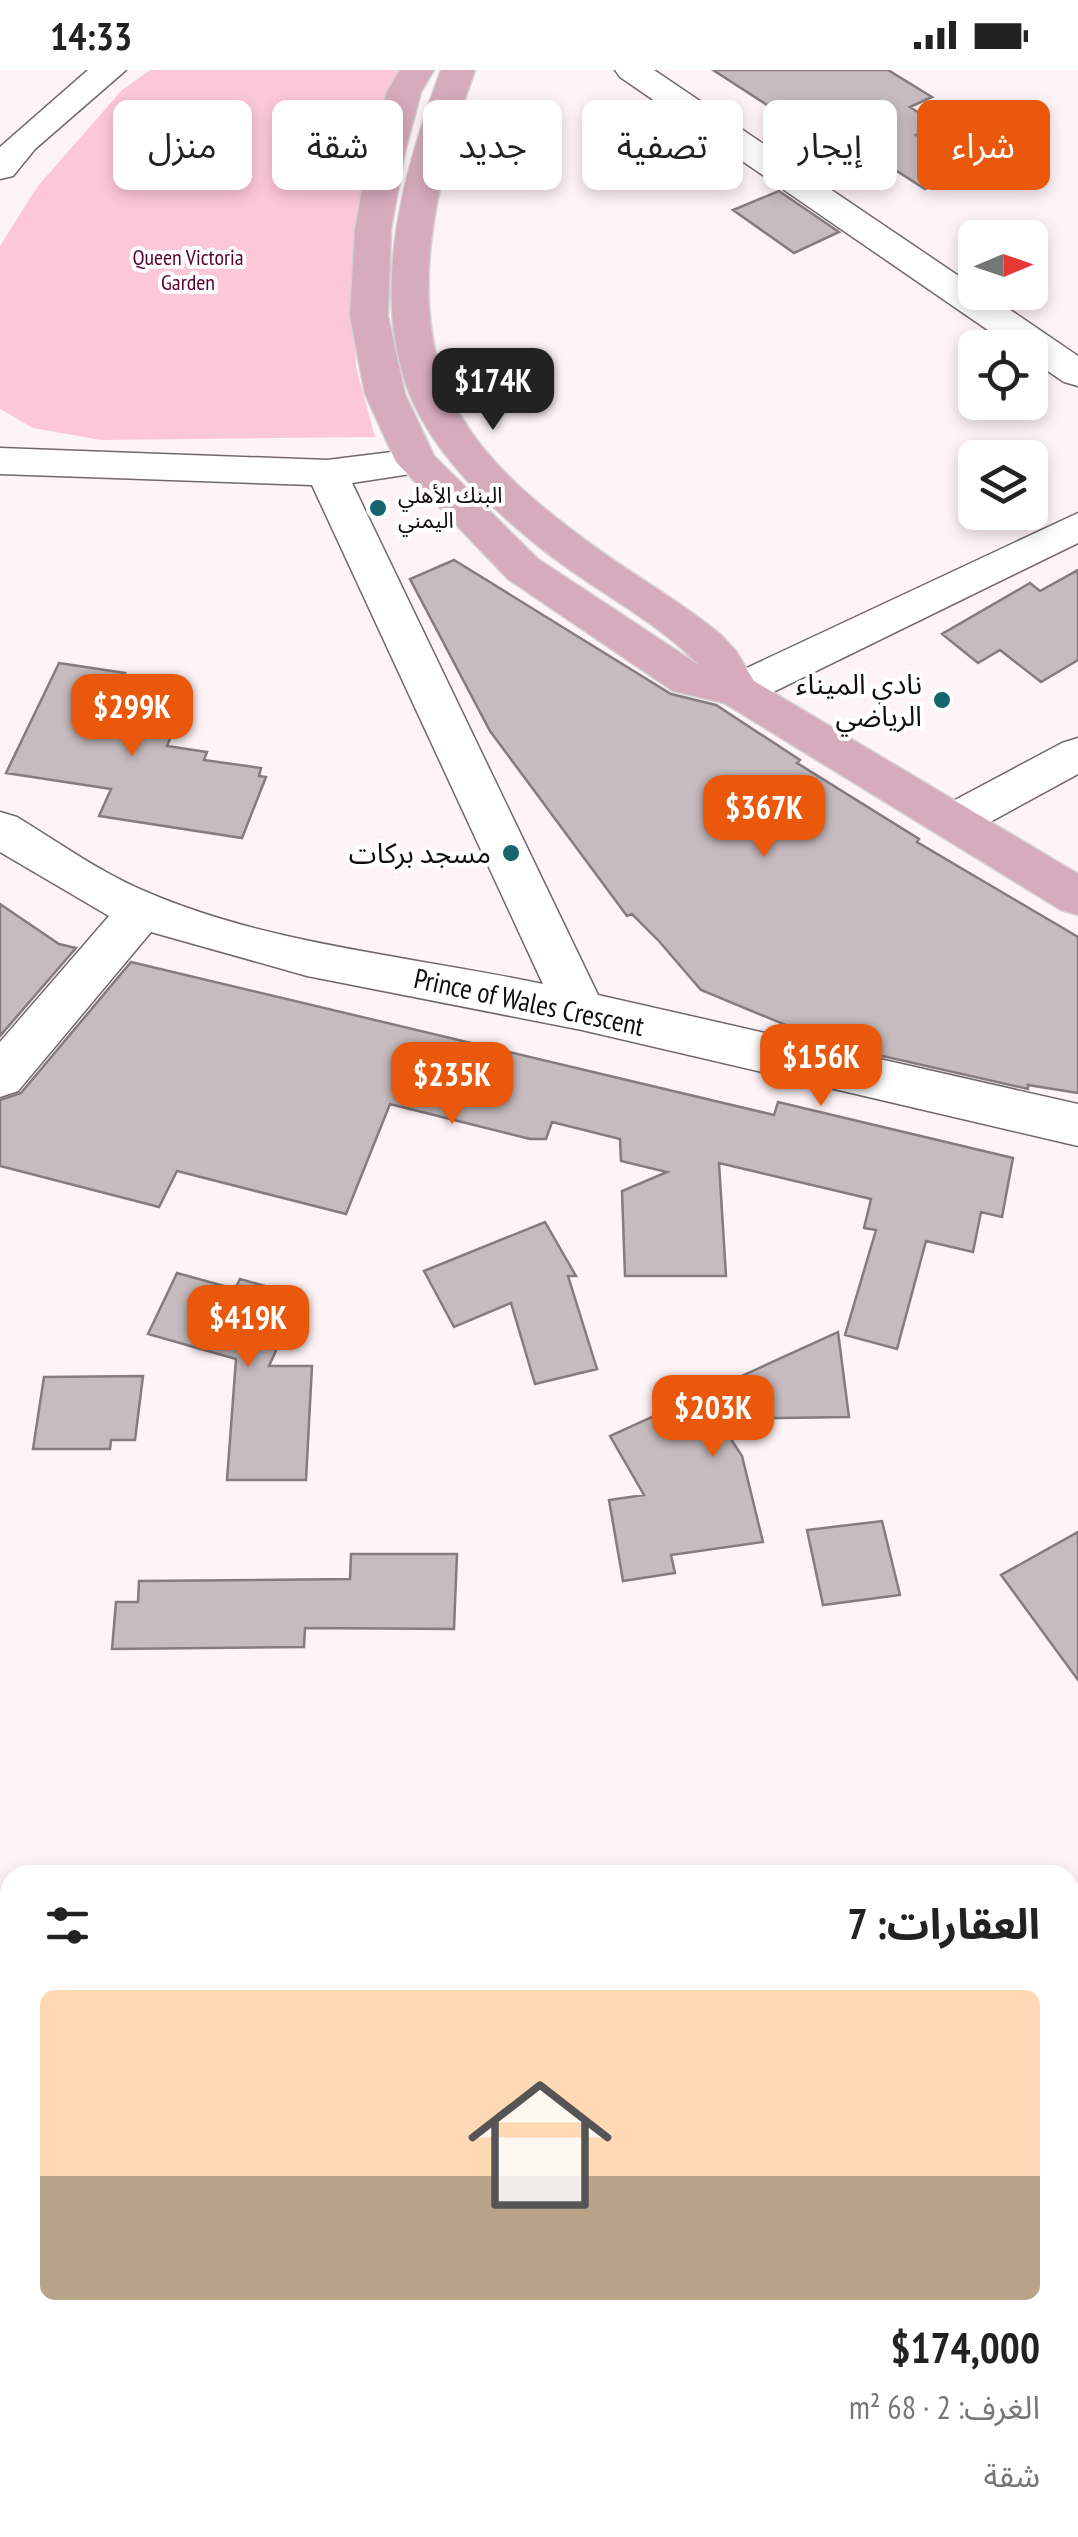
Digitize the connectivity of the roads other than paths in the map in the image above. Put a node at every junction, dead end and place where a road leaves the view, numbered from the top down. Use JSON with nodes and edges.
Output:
{"nodes":[{"id":1,"x":417,"y":70,"type":"edge"},
{"id":2,"x":458,"y":70,"type":"edge"},
{"id":3,"x":632,"y":70,"type":"edge"},
{"id":4,"x":92,"y":73,"type":"edge"},
{"id":5,"x":8,"y":149,"type":"edge"},
{"id":6,"x":1078,"y":374,"type":"edge"},
{"id":7,"x":463,"y":452,"type":"junction"},
{"id":8,"x":0,"y":462,"type":"edge"},
{"id":9,"x":416,"y":462,"type":"junction"},
{"id":10,"x":328,"y":473,"type":"junction"},
{"id":11,"x":1078,"y":526,"type":"edge"},
{"id":12,"x":737,"y":691,"type":"junction"},
{"id":13,"x":1078,"y":754,"type":"edge"},
{"id":14,"x":954,"y":821,"type":"junction"},
{"id":15,"x":0,"y":829,"type":"edge"},
{"id":16,"x":1078,"y":896,"type":"edge"},
{"id":17,"x":142,"y":910,"type":"junction"},
{"id":18,"x":581,"y":1010,"type":"junction"},
{"id":19,"x":0,"y":1077,"type":"edge"},
{"id":20,"x":1078,"y":1125,"type":"edge"}],
"edges":[{"from":1,"to":9,"type":"main road"},
{"from":2,"to":7,"type":"main road"},
{"from":3,"to":6,"type":"street"},
{"from":4,"to":5,"type":"street"},
{"from":7,"to":9,"type":"main road"},
{"from":7,"to":12,"type":"main road"},
{"from":8,"to":10,"type":"street"},
{"from":9,"to":10,"type":"street"},
{"from":9,"to":12,"type":"main road"},
{"from":10,"to":18,"type":"street"},
{"from":11,"to":12,"type":"street"},
{"from":12,"to":14,"type":"main road"},
{"from":13,"to":14,"type":"street"},
{"from":14,"to":16,"type":"main road"},
{"from":15,"to":17,"type":"street","name":"Prince of Wales Crescent"},
{"from":17,"to":18,"type":"street","name":"Prince of Wales Crescent"},
{"from":17,"to":19,"type":"street"},
{"from":18,"to":20,"type":"street","name":"Prince of Wales Crescent"}]}
